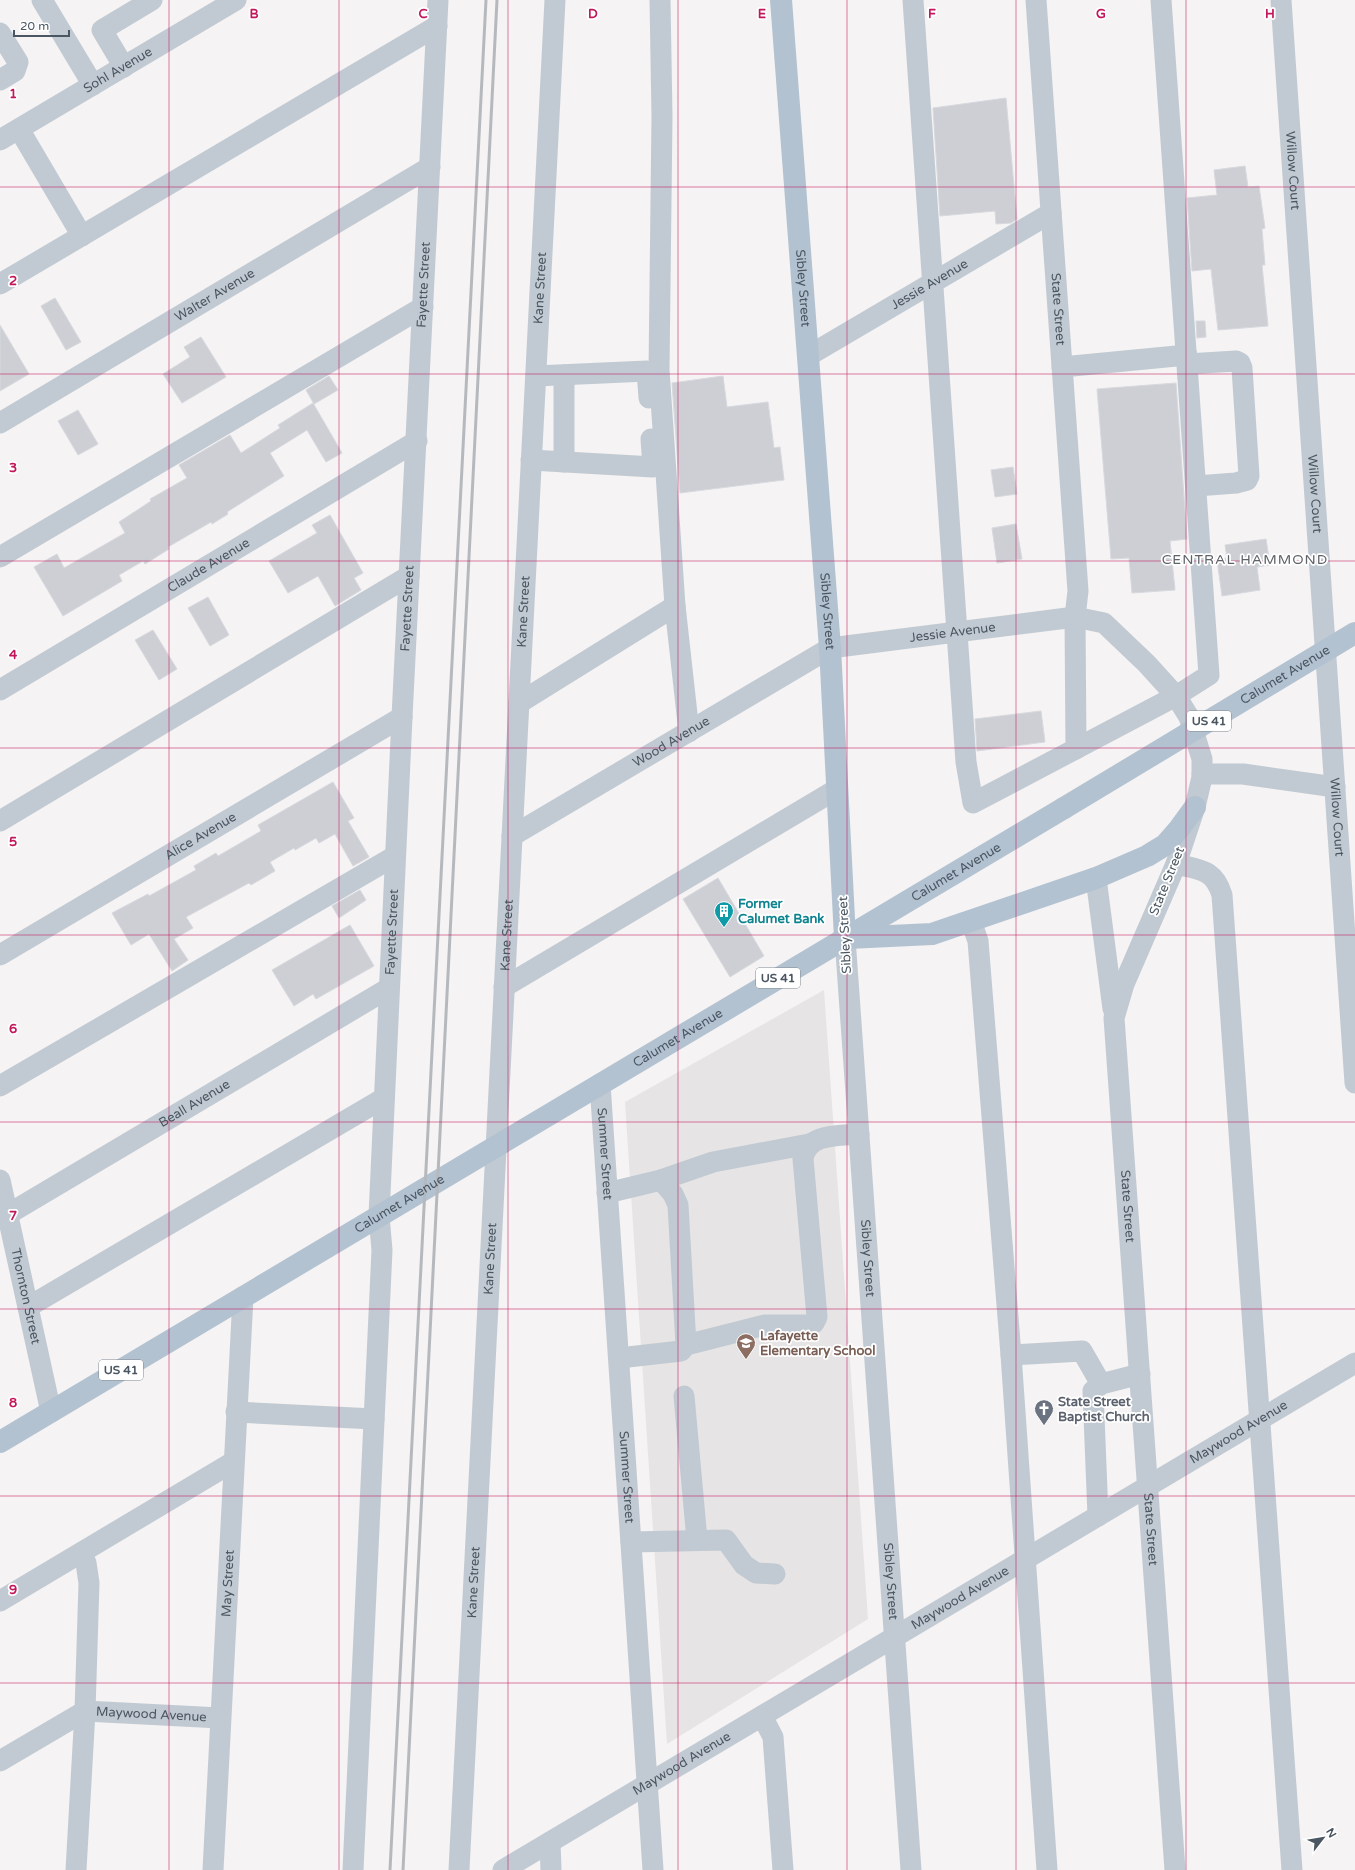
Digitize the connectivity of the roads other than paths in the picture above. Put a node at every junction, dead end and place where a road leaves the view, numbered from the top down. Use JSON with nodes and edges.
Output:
{"nodes":[{"id":1,"x":42,"y":0,"type":"edge"},
{"id":2,"x":152,"y":0,"type":"edge"},
{"id":3,"x":236,"y":0,"type":"edge"},
{"id":4,"x":438,"y":0,"type":"edge"},
{"id":5,"x":555,"y":0,"type":"edge"},
{"id":6,"x":660,"y":0,"type":"edge"},
{"id":7,"x":781,"y":0,"type":"edge"},
{"id":8,"x":913,"y":0,"type":"edge"},
{"id":9,"x":1036,"y":0,"type":"edge"},
{"id":10,"x":1161,"y":0,"type":"edge"},
{"id":11,"x":1281,"y":0,"type":"edge"},
{"id":12,"x":437,"y":26,"type":"junction"},
{"id":13,"x":0,"y":33,"type":"edge"},
{"id":14,"x":124,"y":67,"type":"junction"},
{"id":15,"x":0,"y":80,"type":"edge"},
{"id":16,"x":92,"y":86,"type":"junction"},
{"id":17,"x":19,"y":129,"type":"junction"},
{"id":18,"x":0,"y":140,"type":"edge"},
{"id":19,"x":430,"y":167,"type":"junction"},
{"id":20,"x":1051,"y":213,"type":"junction"},
{"id":21,"x":82,"y":236,"type":"junction"},
{"id":22,"x":932,"y":283,"type":"junction"},
{"id":23,"x":0,"y":284,"type":"edge"},
{"id":24,"x":423,"y":307,"type":"junction"},
{"id":25,"x":808,"y":356,"type":"junction"},
{"id":26,"x":1187,"y":360,"type":"junction"},
{"id":27,"x":1062,"y":366,"type":"junction"},
{"id":28,"x":653,"y":371,"type":"junction"},
{"id":29,"x":564,"y":375,"type":"junction"},
{"id":30,"x":536,"y":376,"type":"junction"},
{"id":31,"x":0,"y":422,"type":"edge"},
{"id":32,"x":417,"y":441,"type":"junction"},
{"id":33,"x":531,"y":460,"type":"junction"},
{"id":34,"x":564,"y":462,"type":"junction"},
{"id":35,"x":659,"y":467,"type":"junction"},
{"id":36,"x":1196,"y":486,"type":"junction"},
{"id":37,"x":0,"y":557,"type":"edge"},
{"id":38,"x":409,"y":576,"type":"junction"},
{"id":39,"x":675,"y":606,"type":"junction"},
{"id":40,"x":1075,"y":617,"type":"junction"},
{"id":41,"x":957,"y":632,"type":"junction"},
{"id":42,"x":1355,"y":633,"type":"edge"},
{"id":43,"x":830,"y":648,"type":"junction"},
{"id":44,"x":0,"y":690,"type":"edge"},
{"id":45,"x":1176,"y":696,"type":"junction"},
{"id":46,"x":519,"y":703,"type":"junction"},
{"id":47,"x":402,"y":717,"type":"junction"},
{"id":48,"x":689,"y":732,"type":"junction"},
{"id":49,"x":1076,"y":749,"type":"junction"},
{"id":50,"x":1202,"y":774,"type":"junction"},
{"id":51,"x":1335,"y":787,"type":"junction"},
{"id":52,"x":837,"y":789,"type":"junction"},
{"id":53,"x":1195,"y":807,"type":"junction"},
{"id":54,"x":0,"y":821,"type":"edge"},
{"id":55,"x":512,"y":836,"type":"junction"},
{"id":56,"x":395,"y":856,"type":"junction"},
{"id":57,"x":1176,"y":864,"type":"junction"},
{"id":58,"x":1096,"y":878,"type":"junction"},
{"id":59,"x":971,"y":921,"type":"junction"},
{"id":60,"x":845,"y":938,"type":"junction"},
{"id":61,"x":0,"y":955,"type":"edge"},
{"id":62,"x":389,"y":988,"type":"junction"},
{"id":63,"x":504,"y":988,"type":"junction"},
{"id":64,"x":1114,"y":1018,"type":"junction"},
{"id":65,"x":600,"y":1084,"type":"junction"},
{"id":66,"x":1355,"y":1084,"type":"edge"},
{"id":67,"x":0,"y":1086,"type":"edge"},
{"id":68,"x":384,"y":1098,"type":"junction"},
{"id":69,"x":859,"y":1134,"type":"junction"},
{"id":70,"x":809,"y":1144,"type":"junction"},
{"id":71,"x":496,"y":1146,"type":"junction"},
{"id":72,"x":0,"y":1180,"type":"edge"},
{"id":73,"x":661,"y":1180,"type":"junction"},
{"id":74,"x":607,"y":1193,"type":"junction"},
{"id":75,"x":379,"y":1216,"type":"junction"},
{"id":76,"x":4,"y":1217,"type":"edge"},
{"id":77,"x":243,"y":1297,"type":"junction"},
{"id":78,"x":28,"y":1307,"type":"junction"},
{"id":79,"x":686,"y":1345,"type":"junction"},
{"id":80,"x":1011,"y":1355,"type":"junction"},
{"id":81,"x":619,"y":1358,"type":"junction"},
{"id":82,"x":1355,"y":1363,"type":"edge"},
{"id":83,"x":1140,"y":1374,"type":"junction"},
{"id":84,"x":1101,"y":1384,"type":"junction"},
{"id":85,"x":684,"y":1396,"type":"dead end"},
{"id":86,"x":51,"y":1412,"type":"junction"},
{"id":87,"x":236,"y":1412,"type":"junction"},
{"id":88,"x":374,"y":1419,"type":"junction"},
{"id":89,"x":1259,"y":1421,"type":"junction"},
{"id":90,"x":0,"y":1442,"type":"edge"},
{"id":91,"x":233,"y":1462,"type":"junction"},
{"id":92,"x":1148,"y":1486,"type":"junction"},
{"id":93,"x":1098,"y":1516,"type":"junction"},
{"id":94,"x":697,"y":1540,"type":"junction"},
{"id":95,"x":631,"y":1542,"type":"junction"},
{"id":96,"x":80,"y":1553,"type":"junction"},
{"id":97,"x":1026,"y":1559,"type":"junction"},
{"id":98,"x":775,"y":1574,"type":"dead end"},
{"id":99,"x":0,"y":1601,"type":"edge"},
{"id":100,"x":894,"y":1638,"type":"junction"},
{"id":101,"x":85,"y":1711,"type":"junction"},
{"id":102,"x":762,"y":1716,"type":"junction"},
{"id":103,"x":220,"y":1718,"type":"junction"},
{"id":104,"x":0,"y":1761,"type":"edge"},
{"id":105,"x":648,"y":1784,"type":"junction"},
{"id":106,"x":550,"y":1842,"type":"junction"},
{"id":107,"x":76,"y":1870,"type":"edge"},
{"id":108,"x":213,"y":1870,"type":"edge"},
{"id":109,"x":353,"y":1870,"type":"edge"},
{"id":110,"x":459,"y":1870,"type":"edge"},
{"id":111,"x":503,"y":1870,"type":"edge"},
{"id":112,"x":551,"y":1870,"type":"edge"},
{"id":113,"x":654,"y":1870,"type":"edge"},
{"id":114,"x":783,"y":1870,"type":"edge"},
{"id":115,"x":911,"y":1870,"type":"edge"},
{"id":116,"x":1047,"y":1870,"type":"edge"},
{"id":117,"x":1175,"y":1870,"type":"edge"},
{"id":118,"x":1292,"y":1870,"type":"edge"}],
"edges":[{"from":1,"to":16,"type":"street"},
{"from":2,"to":14,"type":"street"},
{"from":3,"to":14,"type":"street","name":"Sohl Avenue"},
{"from":4,"to":12,"type":"street","name":"Fayette Street"},
{"from":5,"to":30,"type":"street","name":"Kane Street"},
{"from":6,"to":28,"type":"street"},
{"from":7,"to":25,"type":"main road","name":"Sibley Street"},
{"from":8,"to":22,"type":"street"},
{"from":9,"to":20,"type":"street","name":"State Street"},
{"from":10,"to":26,"type":"street"},
{"from":11,"to":51,"type":"street","name":"Willow Court"},
{"from":12,"to":19,"type":"street","name":"Fayette Street"},
{"from":12,"to":21,"type":"street"},
{"from":13,"to":15,"type":"street"},
{"from":14,"to":16,"type":"street","name":"Sohl Avenue"},
{"from":16,"to":17,"type":"street","name":"Sohl Avenue"},
{"from":17,"to":18,"type":"street","name":"Sohl Avenue"},
{"from":17,"to":21,"type":"street"},
{"from":19,"to":24,"type":"street","name":"Fayette Street"},
{"from":19,"to":31,"type":"street","name":"Walter Avenue"},
{"from":20,"to":22,"type":"street","name":"Jessie Avenue"},
{"from":20,"to":27,"type":"street","name":"State Street"},
{"from":21,"to":23,"type":"street"},
{"from":22,"to":25,"type":"street","name":"Jessie Avenue"},
{"from":22,"to":41,"type":"street"},
{"from":24,"to":32,"type":"street","name":"Fayette Street"},
{"from":24,"to":37,"type":"street"},
{"from":25,"to":43,"type":"main road","name":"Sibley Street"},
{"from":26,"to":27,"type":"street"},
{"from":26,"to":36,"type":"street"},
{"from":26,"to":36,"type":"street"},
{"from":27,"to":40,"type":"street","name":"State Street"},
{"from":28,"to":29,"type":"street"},
{"from":28,"to":35,"type":"street"},
{"from":29,"to":30,"type":"street"},
{"from":29,"to":34,"type":"street"},
{"from":30,"to":33,"type":"street","name":"Kane Street"},
{"from":32,"to":38,"type":"street","name":"Fayette Street"},
{"from":32,"to":44,"type":"street","name":"Claude Avenue"},
{"from":33,"to":34,"type":"street"},
{"from":33,"to":46,"type":"street","name":"Kane Street"},
{"from":34,"to":35,"type":"street"},
{"from":35,"to":39,"type":"street"},
{"from":36,"to":45,"type":"street"},
{"from":38,"to":47,"type":"street","name":"Fayette Street"},
{"from":38,"to":54,"type":"street"},
{"from":39,"to":46,"type":"street"},
{"from":39,"to":48,"type":"street"},
{"from":40,"to":41,"type":"street","name":"Jessie Avenue"},
{"from":40,"to":45,"type":"street","name":"State Street"},
{"from":40,"to":49,"type":"street","name":"State Street"},
{"from":41,"to":43,"type":"street","name":"Jessie Avenue"},
{"from":41,"to":49,"type":"street"},
{"from":42,"to":60,"type":"main road","name":"Calumet Avenue","number":"US 41","bridge":true},
{"from":43,"to":48,"type":"street","name":"Wood Avenue"},
{"from":43,"to":52,"type":"main road","name":"Sibley Street"},
{"from":45,"to":49,"type":"street"},
{"from":45,"to":50,"type":"street","name":"State Street"},
{"from":46,"to":55,"type":"street","name":"Kane Street"},
{"from":47,"to":56,"type":"street","name":"Fayette Street"},
{"from":47,"to":61,"type":"street","name":"Alice Avenue"},
{"from":48,"to":55,"type":"street","name":"Wood Avenue"},
{"from":50,"to":51,"type":"street"},
{"from":50,"to":53,"type":"street","name":"State Street"},
{"from":51,"to":66,"type":"street","name":"Willow Court"},
{"from":52,"to":60,"type":"main road","name":"Sibley Street"},
{"from":52,"to":63,"type":"street"},
{"from":53,"to":57,"type":"street","name":"State Street"},
{"from":53,"to":58,"type":"main road"},
{"from":55,"to":63,"type":"street","name":"Kane Street"},
{"from":56,"to":62,"type":"street","name":"Fayette Street"},
{"from":56,"to":67,"type":"street"},
{"from":57,"to":64,"type":"street","name":"State Street"},
{"from":57,"to":89,"type":"street"},
{"from":58,"to":59,"type":"main road"},
{"from":58,"to":64,"type":"street"},
{"from":59,"to":60,"type":"main road"},
{"from":59,"to":80,"type":"street"},
{"from":60,"to":65,"type":"main road","name":"Calumet Avenue","number":"US 41"},
{"from":60,"to":69,"type":"street","name":"Sibley Street"},
{"from":62,"to":68,"type":"street","name":"Fayette Street"},
{"from":62,"to":76,"type":"street","name":"Beall Avenue"},
{"from":63,"to":71,"type":"street","name":"Kane Street"},
{"from":64,"to":83,"type":"street","name":"State Street"},
{"from":65,"to":71,"type":"main road","name":"Calumet Avenue","number":"US 41"},
{"from":65,"to":74,"type":"street","name":"Summer Street"},
{"from":68,"to":75,"type":"street","name":"Fayette Street"},
{"from":68,"to":78,"type":"street"},
{"from":69,"to":70,"type":"street"},
{"from":69,"to":100,"type":"street","name":"Sibley Street"},
{"from":70,"to":73,"type":"street"},
{"from":70,"to":79,"type":"street"},
{"from":71,"to":75,"type":"main road","name":"Calumet Avenue","number":"US 41"},
{"from":71,"to":110,"type":"street","name":"Kane Street"},
{"from":72,"to":76,"type":"street","name":"Thornton Street"},
{"from":73,"to":74,"type":"street"},
{"from":73,"to":79,"type":"street"},
{"from":74,"to":81,"type":"street","name":"Summer Street"},
{"from":75,"to":77,"type":"main road","name":"Calumet Avenue","number":"US 41"},
{"from":75,"to":88,"type":"street","name":"Fayette Street"},
{"from":76,"to":78,"type":"street","name":"Thornton Street"},
{"from":77,"to":86,"type":"main road","name":"Calumet Avenue","number":"US 41"},
{"from":77,"to":87,"type":"street","name":"May Street"},
{"from":78,"to":86,"type":"street","name":"Thornton Street"},
{"from":79,"to":81,"type":"street"},
{"from":80,"to":84,"type":"street"},
{"from":80,"to":97,"type":"street"},
{"from":81,"to":95,"type":"street","name":"Summer Street"},
{"from":82,"to":89,"type":"street","name":"Maywood Avenue"},
{"from":83,"to":84,"type":"street"},
{"from":83,"to":92,"type":"street","name":"State Street"},
{"from":84,"to":93,"type":"street"},
{"from":85,"to":94,"type":"street"},
{"from":86,"to":90,"type":"main road","name":"Calumet Avenue","number":"US 41"},
{"from":87,"to":88,"type":"street"},
{"from":87,"to":91,"type":"street","name":"May Street"},
{"from":88,"to":109,"type":"street","name":"Fayette Street"},
{"from":89,"to":92,"type":"street","name":"Maywood Avenue"},
{"from":89,"to":118,"type":"street"},
{"from":91,"to":96,"type":"street"},
{"from":91,"to":103,"type":"street","name":"May Street"},
{"from":92,"to":93,"type":"street","name":"Maywood Avenue"},
{"from":92,"to":117,"type":"street","name":"State Street"},
{"from":93,"to":97,"type":"street","name":"Maywood Avenue"},
{"from":94,"to":95,"type":"street"},
{"from":94,"to":98,"type":"street"},
{"from":95,"to":105,"type":"street","name":"Summer Street"},
{"from":96,"to":99,"type":"street"},
{"from":96,"to":101,"type":"street"},
{"from":97,"to":100,"type":"street","name":"Maywood Avenue"},
{"from":97,"to":116,"type":"street"},
{"from":100,"to":102,"type":"street","name":"Maywood Avenue"},
{"from":100,"to":115,"type":"street","name":"Sibley Street"},
{"from":101,"to":103,"type":"street","name":"Maywood Avenue"},
{"from":101,"to":104,"type":"street","name":"Maywood Avenue"},
{"from":101,"to":107,"type":"street"},
{"from":102,"to":105,"type":"street","name":"Maywood Avenue"},
{"from":102,"to":114,"type":"street"},
{"from":103,"to":108,"type":"street","name":"May Street"},
{"from":105,"to":106,"type":"street","name":"Maywood Avenue"},
{"from":105,"to":113,"type":"street","name":"Summer Street"},
{"from":106,"to":111,"type":"street","name":"Maywood Avenue"},
{"from":106,"to":112,"type":"street"}]}
